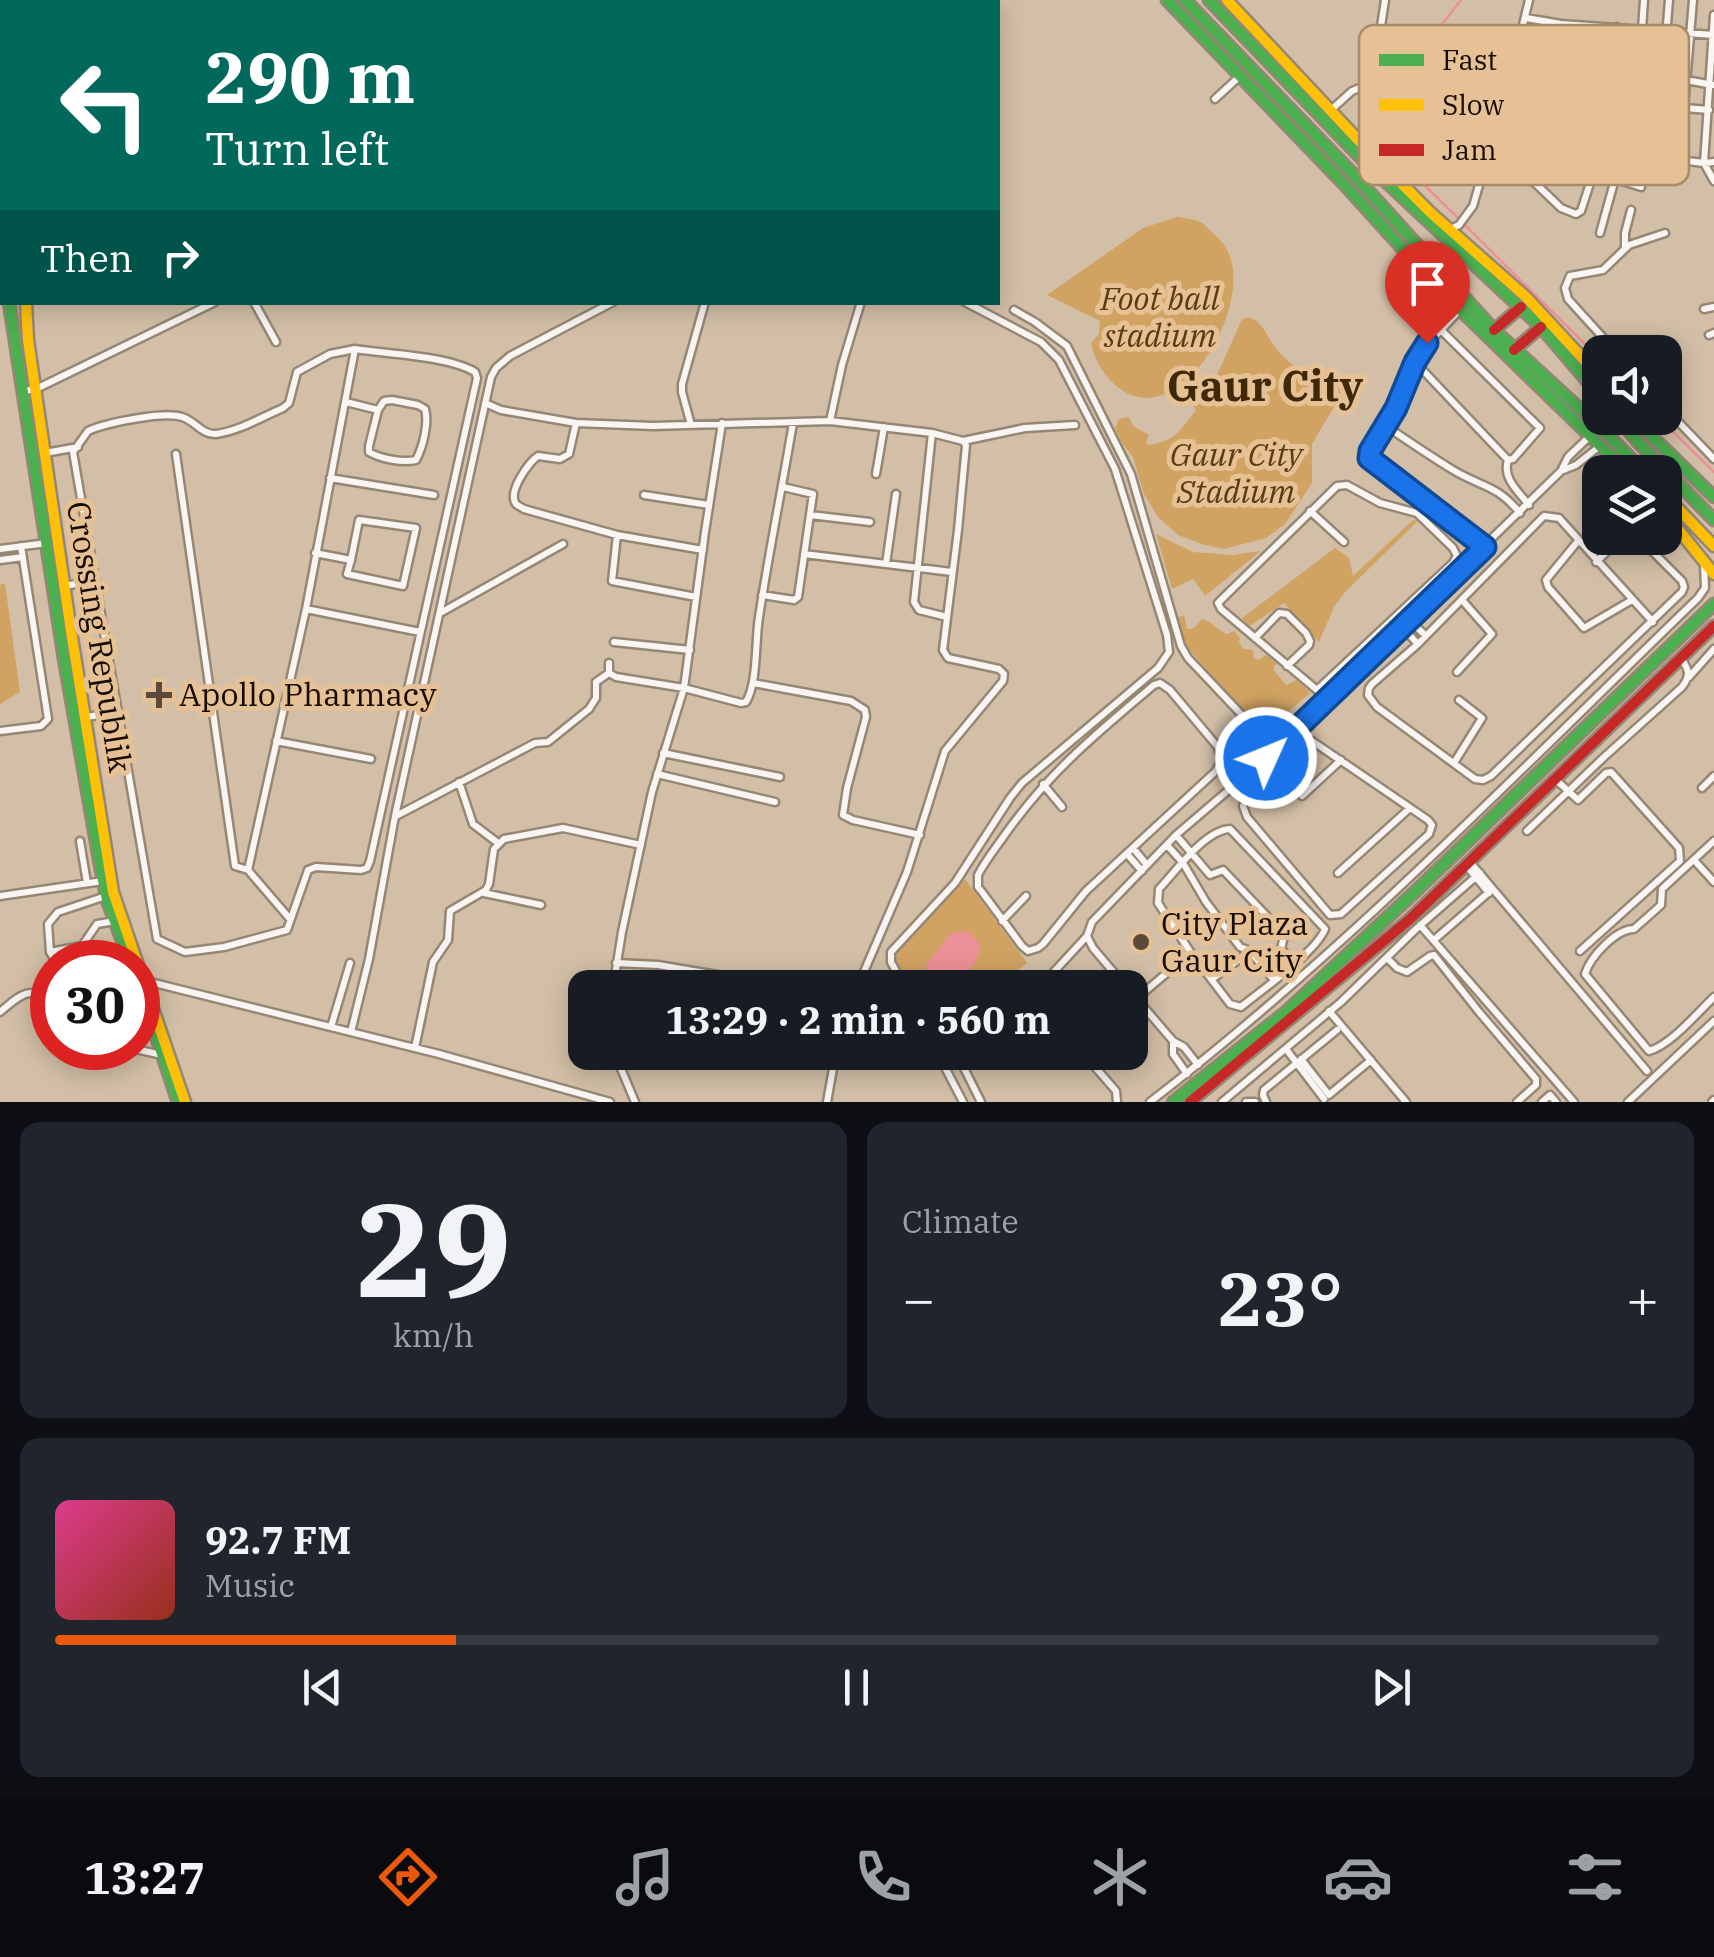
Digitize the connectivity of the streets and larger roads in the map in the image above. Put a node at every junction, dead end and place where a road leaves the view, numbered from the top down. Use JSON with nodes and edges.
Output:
{"nodes":[{"id":1,"x":1168,"y":0,"type":"edge"},
{"id":2,"x":1185,"y":0,"type":"edge"},
{"id":3,"x":1209,"y":0,"type":"edge"},
{"id":4,"x":1227,"y":0,"type":"edge"},
{"id":5,"x":1386,"y":0,"type":"edge"},
{"id":6,"x":1529,"y":0,"type":"edge"},
{"id":7,"x":1669,"y":0,"type":"edge"},
{"id":8,"x":1692,"y":0,"type":"edge"},
{"id":9,"x":1714,"y":15,"type":"edge"},
{"id":10,"x":1526,"y":18,"type":"junction"},
{"id":11,"x":1561,"y":24,"type":"joint"},
{"id":12,"x":1382,"y":25,"type":"edge"},
{"id":13,"x":1524,"y":25,"type":"edge"},
{"id":14,"x":1574,"y":25,"type":"edge"},
{"id":15,"x":1666,"y":25,"type":"edge"},
{"id":16,"x":1690,"y":32,"type":"junction"},
{"id":17,"x":1713,"y":35,"type":"edge"},
{"id":18,"x":1689,"y":44,"type":"edge"},
{"id":19,"x":1240,"y":76,"type":"junction"},
{"id":20,"x":1712,"y":85,"type":"edge"},
{"id":21,"x":1359,"y":89,"type":"edge"},
{"id":22,"x":1215,"y":99,"type":"dead end"},
{"id":23,"x":1689,"y":108,"type":"edge"},
{"id":24,"x":1290,"y":109,"type":"junction"},
{"id":25,"x":1330,"y":110,"type":"junction"},
{"id":26,"x":1709,"y":110,"type":"junction"},
{"id":27,"x":1280,"y":118,"type":"junction"},
{"id":28,"x":1711,"y":125,"type":"edge"},
{"id":29,"x":1358,"y":146,"type":"joint"},
{"id":30,"x":1689,"y":160,"type":"edge"},
{"id":31,"x":1714,"y":162,"type":"edge"},
{"id":32,"x":1704,"y":163,"type":"junction"},
{"id":33,"x":1359,"y":181,"type":"edge"},
{"id":34,"x":1714,"y":181,"type":"edge"},
{"id":35,"x":1363,"y":185,"type":"edge"},
{"id":36,"x":1397,"y":185,"type":"edge"},
{"id":37,"x":1402,"y":185,"type":"edge"},
{"id":38,"x":1478,"y":185,"type":"edge"},
{"id":39,"x":1537,"y":185,"type":"edge"},
{"id":40,"x":1590,"y":185,"type":"edge"},
{"id":41,"x":1614,"y":185,"type":"edge"},
{"id":42,"x":1634,"y":185,"type":"edge"},
{"id":43,"x":1641,"y":187,"type":"dead end"},
{"id":44,"x":1631,"y":210,"type":"dead end"},
{"id":45,"x":1454,"y":227,"type":"junction"},
{"id":46,"x":1600,"y":233,"type":"dead end"},
{"id":47,"x":1665,"y":233,"type":"dead end"},
{"id":48,"x":1626,"y":249,"type":"junction"},
{"id":49,"x":11,"y":305,"type":"edge"},
{"id":50,"x":26,"y":305,"type":"edge"},
{"id":51,"x":209,"y":305,"type":"edge"},
{"id":52,"x":256,"y":305,"type":"edge"},
{"id":53,"x":607,"y":305,"type":"edge"},
{"id":54,"x":704,"y":305,"type":"edge"},
{"id":55,"x":860,"y":305,"type":"edge"},
{"id":56,"x":971,"y":305,"type":"edge"},
{"id":57,"x":1714,"y":306,"type":"edge"},
{"id":58,"x":1521,"y":307,"type":"junction"},
{"id":59,"x":1704,"y":309,"type":"dead end"},
{"id":60,"x":1014,"y":310,"type":"dead end"},
{"id":61,"x":1460,"y":310,"type":"junction"},
{"id":62,"x":1542,"y":327,"type":"junction"},
{"id":63,"x":1440,"y":329,"type":"junction"},
{"id":64,"x":1494,"y":330,"type":"junction"},
{"id":65,"x":1600,"y":335,"type":"edge"},
{"id":66,"x":276,"y":342,"type":"dead end"},
{"id":67,"x":356,"y":349,"type":"junction"},
{"id":68,"x":1514,"y":350,"type":"junction"},
{"id":69,"x":1582,"y":358,"type":"edge"},
{"id":70,"x":1415,"y":362,"type":"junction"},
{"id":71,"x":1582,"y":375,"type":"edge"},
{"id":72,"x":30,"y":390,"type":"junction"},
{"id":73,"x":346,"y":402,"type":"junction"},
{"id":74,"x":485,"y":403,"type":"junction"},
{"id":75,"x":378,"y":410,"type":"junction"},
{"id":76,"x":1581,"y":410,"type":"junction"},
{"id":77,"x":1571,"y":419,"type":"junction"},
{"id":78,"x":830,"y":421,"type":"junction"},
{"id":79,"x":722,"y":423,"type":"junction"},
{"id":80,"x":793,"y":423,"type":"junction"},
{"id":81,"x":576,"y":424,"type":"junction"},
{"id":82,"x":691,"y":425,"type":"junction"},
{"id":83,"x":1075,"y":425,"type":"dead end"},
{"id":84,"x":1386,"y":426,"type":"junction"},
{"id":85,"x":1682,"y":426,"type":"edge"},
{"id":86,"x":884,"y":428,"type":"junction"},
{"id":87,"x":932,"y":434,"type":"junction"},
{"id":88,"x":1633,"y":435,"type":"edge"},
{"id":89,"x":1651,"y":435,"type":"edge"},
{"id":90,"x":1590,"y":436,"type":"junction"},
{"id":91,"x":963,"y":441,"type":"junction"},
{"id":92,"x":79,"y":446,"type":"junction"},
{"id":93,"x":1600,"y":446,"type":"junction"},
{"id":94,"x":45,"y":452,"type":"junction"},
{"id":95,"x":176,"y":454,"type":"dead end"},
{"id":96,"x":1670,"y":454,"type":"joint"},
{"id":97,"x":1609,"y":455,"type":"edge"},
{"id":98,"x":1627,"y":455,"type":"edge"},
{"id":99,"x":1651,"y":455,"type":"edge"},
{"id":100,"x":1714,"y":459,"type":"edge"},
{"id":101,"x":1508,"y":460,"type":"junction"},
{"id":102,"x":1560,"y":472,"type":"junction"},
{"id":103,"x":876,"y":474,"type":"dead end"},
{"id":104,"x":330,"y":478,"type":"junction"},
{"id":105,"x":1509,"y":480,"type":"junction"},
{"id":106,"x":782,"y":487,"type":"junction"},
{"id":107,"x":1682,"y":487,"type":"edge"},
{"id":108,"x":1496,"y":490,"type":"junction"},
{"id":109,"x":896,"y":494,"type":"dead end"},
{"id":110,"x":434,"y":495,"type":"dead end"},
{"id":111,"x":644,"y":496,"type":"dead end"},
{"id":112,"x":1714,"y":497,"type":"edge"},
{"id":113,"x":1529,"y":505,"type":"junction"},
{"id":114,"x":709,"y":506,"type":"junction"},
{"id":115,"x":1310,"y":511,"type":"junction"},
{"id":116,"x":1682,"y":513,"type":"edge"},
{"id":117,"x":1520,"y":514,"type":"junction"},
{"id":118,"x":810,"y":515,"type":"junction"},
{"id":119,"x":1682,"y":520,"type":"edge"},
{"id":120,"x":1714,"y":520,"type":"edge"},
{"id":121,"x":870,"y":522,"type":"dead end"},
{"id":122,"x":1691,"y":522,"type":"junction"},
{"id":123,"x":618,"y":535,"type":"junction"},
{"id":124,"x":1682,"y":535,"type":"edge"},
{"id":125,"x":1578,"y":541,"type":"junction"},
{"id":126,"x":1344,"y":542,"type":"dead end"},
{"id":127,"x":47,"y":543,"type":"junction"},
{"id":128,"x":563,"y":544,"type":"dead end"},
{"id":129,"x":21,"y":546,"type":"junction"},
{"id":130,"x":1714,"y":546,"type":"edge"},
{"id":131,"x":1485,"y":547,"type":"junction"},
{"id":132,"x":0,"y":549,"type":"edge"},
{"id":133,"x":703,"y":550,"type":"junction"},
{"id":134,"x":315,"y":553,"type":"junction"},
{"id":135,"x":804,"y":554,"type":"junction"},
{"id":136,"x":1603,"y":555,"type":"edge"},
{"id":137,"x":1656,"y":555,"type":"edge"},
{"id":138,"x":23,"y":557,"type":"junction"},
{"id":139,"x":0,"y":560,"type":"edge"},
{"id":140,"x":351,"y":560,"type":"junction"},
{"id":141,"x":1596,"y":562,"type":"junction"},
{"id":142,"x":886,"y":564,"type":"junction"},
{"id":143,"x":1704,"y":564,"type":"junction"},
{"id":144,"x":918,"y":568,"type":"junction"},
{"id":145,"x":952,"y":572,"type":"junction"},
{"id":146,"x":1714,"y":574,"type":"edge"},
{"id":147,"x":95,"y":581,"type":"junction"},
{"id":148,"x":64,"y":586,"type":"junction"},
{"id":149,"x":762,"y":595,"type":"junction"},
{"id":150,"x":696,"y":596,"type":"junction"},
{"id":151,"x":1462,"y":600,"type":"junction"},
{"id":152,"x":1632,"y":600,"type":"junction"},
{"id":153,"x":1714,"y":604,"type":"edge"},
{"id":154,"x":306,"y":608,"type":"junction"},
{"id":155,"x":441,"y":612,"type":"junction"},
{"id":156,"x":947,"y":617,"type":"junction"},
{"id":157,"x":1408,"y":619,"type":"junction"},
{"id":158,"x":1652,"y":622,"type":"junction"},
{"id":159,"x":1387,"y":625,"type":"junction"},
{"id":160,"x":1714,"y":626,"type":"edge"},
{"id":161,"x":1397,"y":630,"type":"junction"},
{"id":162,"x":420,"y":632,"type":"junction"},
{"id":163,"x":1662,"y":634,"type":"junction"},
{"id":164,"x":1426,"y":636,"type":"junction"},
{"id":165,"x":1254,"y":638,"type":"junction"},
{"id":166,"x":614,"y":642,"type":"dead end"},
{"id":167,"x":1418,"y":644,"type":"junction"},
{"id":168,"x":1672,"y":644,"type":"junction"},
{"id":169,"x":1714,"y":649,"type":"edge"},
{"id":170,"x":690,"y":650,"type":"junction"},
{"id":171,"x":1681,"y":658,"type":"junction"},
{"id":172,"x":609,"y":663,"type":"dead end"},
{"id":173,"x":1287,"y":666,"type":"junction"},
{"id":174,"x":1457,"y":672,"type":"dead end"},
{"id":175,"x":610,"y":673,"type":"junction"},
{"id":176,"x":1689,"y":678,"type":"junction"},
{"id":177,"x":753,"y":683,"type":"junction"},
{"id":178,"x":684,"y":688,"type":"junction"},
{"id":179,"x":1459,"y":700,"type":"dead end"},
{"id":180,"x":118,"y":712,"type":"junction"},
{"id":181,"x":86,"y":718,"type":"junction"},
{"id":182,"x":0,"y":731,"type":"edge"},
{"id":183,"x":276,"y":741,"type":"junction"},
{"id":184,"x":1275,"y":750,"type":"junction"},
{"id":185,"x":663,"y":753,"type":"junction"},
{"id":186,"x":1266,"y":758,"type":"junction"},
{"id":187,"x":371,"y":759,"type":"dead end"},
{"id":188,"x":1341,"y":760,"type":"junction"},
{"id":189,"x":1454,"y":763,"type":"junction"},
{"id":190,"x":1280,"y":768,"type":"junction"},
{"id":191,"x":657,"y":774,"type":"junction"},
{"id":192,"x":1714,"y":776,"type":"edge"},
{"id":193,"x":780,"y":777,"type":"dead end"},
{"id":194,"x":1554,"y":778,"type":"junction"},
{"id":195,"x":459,"y":782,"type":"junction"},
{"id":196,"x":1043,"y":784,"type":"junction"},
{"id":197,"x":1702,"y":788,"type":"dead end"},
{"id":198,"x":1568,"y":792,"type":"junction"},
{"id":199,"x":1302,"y":796,"type":"dead end"},
{"id":200,"x":775,"y":802,"type":"dead end"},
{"id":201,"x":1062,"y":807,"type":"dead end"},
{"id":202,"x":1410,"y":808,"type":"junction"},
{"id":203,"x":395,"y":816,"type":"junction"},
{"id":204,"x":1527,"y":831,"type":"dead end"},
{"id":205,"x":1176,"y":835,"type":"junction"},
{"id":206,"x":920,"y":836,"type":"junction"},
{"id":207,"x":80,"y":841,"type":"dead end"},
{"id":208,"x":1714,"y":841,"type":"edge"},
{"id":209,"x":498,"y":843,"type":"junction"},
{"id":210,"x":1167,"y":844,"type":"junction"},
{"id":211,"x":641,"y":845,"type":"junction"},
{"id":212,"x":1130,"y":851,"type":"junction"},
{"id":213,"x":1191,"y":854,"type":"junction"},
{"id":214,"x":1694,"y":860,"type":"junction"},
{"id":215,"x":1467,"y":862,"type":"junction"},
{"id":216,"x":1183,"y":863,"type":"junction"},
{"id":217,"x":1144,"y":868,"type":"junction"},
{"id":218,"x":248,"y":870,"type":"junction"},
{"id":219,"x":1338,"y":873,"type":"dead end"},
{"id":220,"x":1478,"y":875,"type":"junction"},
{"id":221,"x":1714,"y":882,"type":"edge"},
{"id":222,"x":87,"y":883,"type":"junction"},
{"id":223,"x":108,"y":888,"type":"junction"},
{"id":224,"x":1491,"y":891,"type":"junction"},
{"id":225,"x":482,"y":893,"type":"junction"},
{"id":226,"x":0,"y":896,"type":"edge"},
{"id":227,"x":1026,"y":896,"type":"dead end"},
{"id":228,"x":541,"y":905,"type":"dead end"},
{"id":229,"x":290,"y":920,"type":"junction"},
{"id":230,"x":1002,"y":920,"type":"junction"},
{"id":231,"x":114,"y":921,"type":"junction"},
{"id":232,"x":1420,"y":925,"type":"junction"},
{"id":233,"x":1087,"y":936,"type":"junction"},
{"id":234,"x":879,"y":938,"type":"junction"},
{"id":235,"x":49,"y":940,"type":"edge"},
{"id":236,"x":86,"y":940,"type":"edge"},
{"id":237,"x":121,"y":940,"type":"edge"},
{"id":238,"x":126,"y":940,"type":"edge"},
{"id":239,"x":1434,"y":940,"type":"junction"},
{"id":240,"x":1580,"y":951,"type":"dead end"},
{"id":241,"x":890,"y":952,"type":"junction"},
{"id":242,"x":1250,"y":952,"type":"junction"},
{"id":243,"x":1387,"y":958,"type":"junction"},
{"id":244,"x":616,"y":962,"type":"junction"},
{"id":245,"x":350,"y":963,"type":"dead end"},
{"id":246,"x":1294,"y":963,"type":"junction"},
{"id":247,"x":1175,"y":966,"type":"dead end"},
{"id":248,"x":615,"y":970,"type":"edge"},
{"id":249,"x":688,"y":970,"type":"edge"},
{"id":250,"x":865,"y":970,"type":"edge"},
{"id":251,"x":896,"y":970,"type":"edge"},
{"id":252,"x":1056,"y":970,"type":"edge"},
{"id":253,"x":1112,"y":970,"type":"edge"},
{"id":254,"x":1212,"y":979,"type":"junction"},
{"id":255,"x":1274,"y":980,"type":"junction"},
{"id":256,"x":160,"y":986,"type":"edge"},
{"id":257,"x":1148,"y":988,"type":"edge"},
{"id":258,"x":30,"y":992,"type":"edge"},
{"id":259,"x":1714,"y":997,"type":"edge"},
{"id":260,"x":1329,"y":1011,"type":"junction"},
{"id":261,"x":0,"y":1012,"type":"edge"},
{"id":262,"x":1148,"y":1012,"type":"edge"},
{"id":263,"x":1712,"y":1026,"type":"edge"},
{"id":264,"x":331,"y":1027,"type":"junction"},
{"id":265,"x":1337,"y":1030,"type":"dead end"},
{"id":266,"x":351,"y":1032,"type":"junction"},
{"id":267,"x":160,"y":1040,"type":"edge"},
{"id":268,"x":1173,"y":1041,"type":"junction"},
{"id":269,"x":414,"y":1048,"type":"junction"},
{"id":270,"x":160,"y":1050,"type":"edge"},
{"id":271,"x":1286,"y":1050,"type":"junction"},
{"id":272,"x":162,"y":1055,"type":"joint"},
{"id":273,"x":1276,"y":1058,"type":"junction"},
{"id":274,"x":1372,"y":1060,"type":"junction"},
{"id":275,"x":1299,"y":1061,"type":"junction"},
{"id":276,"x":1198,"y":1065,"type":"junction"},
{"id":277,"x":622,"y":1070,"type":"edge"},
{"id":278,"x":833,"y":1070,"type":"edge"},
{"id":279,"x":946,"y":1070,"type":"edge"},
{"id":280,"x":965,"y":1070,"type":"edge"},
{"id":281,"x":1098,"y":1070,"type":"edge"},
{"id":282,"x":1647,"y":1071,"type":"dead end"},
{"id":283,"x":1286,"y":1072,"type":"junction"},
{"id":284,"x":1186,"y":1074,"type":"junction"},
{"id":285,"x":1216,"y":1082,"type":"junction"},
{"id":286,"x":1225,"y":1100,"type":"edge"},
{"id":287,"x":181,"y":1102,"type":"edge"},
{"id":288,"x":610,"y":1102,"type":"edge"},
{"id":289,"x":635,"y":1102,"type":"edge"},
{"id":290,"x":827,"y":1102,"type":"edge"},
{"id":291,"x":962,"y":1102,"type":"edge"},
{"id":292,"x":981,"y":1102,"type":"edge"},
{"id":293,"x":1117,"y":1102,"type":"edge"},
{"id":294,"x":1150,"y":1102,"type":"edge"},
{"id":295,"x":1174,"y":1102,"type":"edge"},
{"id":296,"x":1190,"y":1102,"type":"edge"},
{"id":297,"x":1246,"y":1102,"type":"edge"},
{"id":298,"x":1256,"y":1102,"type":"edge"},
{"id":299,"x":1266,"y":1102,"type":"edge"},
{"id":300,"x":1406,"y":1102,"type":"edge"},
{"id":301,"x":1517,"y":1102,"type":"edge"},
{"id":302,"x":1542,"y":1102,"type":"edge"},
{"id":303,"x":1556,"y":1102,"type":"edge"},
{"id":304,"x":1574,"y":1102,"type":"edge"},
{"id":305,"x":1628,"y":1102,"type":"edge"}],
"edges":[{"from":1,"to":19,"type":"street"},
{"from":2,"to":24,"type":"street"},
{"from":3,"to":29,"type":"street"},
{"from":4,"to":25,"type":"street"},
{"from":5,"to":12,"type":"street"},
{"from":6,"to":10,"type":"street"},
{"from":7,"to":15,"type":"street"},
{"from":8,"to":16,"type":"street"},
{"from":9,"to":17,"type":"street"},
{"from":10,"to":11,"type":"street"},
{"from":10,"to":13,"type":"street"},
{"from":11,"to":14,"type":"street"},
{"from":16,"to":17,"type":"street"},
{"from":16,"to":18,"type":"street"},
{"from":17,"to":20,"type":"street"},
{"from":19,"to":22,"type":"street"},
{"from":19,"to":27,"type":"street"},
{"from":20,"to":26,"type":"street"},
{"from":21,"to":25,"type":"street"},
{"from":23,"to":26,"type":"street"},
{"from":24,"to":27,"type":"street"},
{"from":24,"to":33,"type":"street"},
{"from":25,"to":29,"type":"street"},
{"from":26,"to":28,"type":"street"},
{"from":27,"to":61,"type":"street"},
{"from":28,"to":32,"type":"street"},
{"from":30,"to":32,"type":"street"},
{"from":31,"to":32,"type":"street"},
{"from":32,"to":34,"type":"street"},
{"from":35,"to":64,"type":"street"},
{"from":36,"to":58,"type":"street"},
{"from":37,"to":45,"type":"street"},
{"from":38,"to":45,"type":"street"},
{"from":39,"to":40,"type":"street"},
{"from":41,"to":46,"type":"street"},
{"from":42,"to":43,"type":"street"},
{"from":44,"to":48,"type":"street"},
{"from":45,"to":69,"type":"street"},
{"from":47,"to":48,"type":"street"},
{"from":48,"to":65,"type":"street"},
{"from":49,"to":72,"type":"street"},
{"from":50,"to":72,"type":"street"},
{"from":51,"to":72,"type":"street"},
{"from":52,"to":66,"type":"street"},
{"from":53,"to":74,"type":"street"},
{"from":54,"to":82,"type":"street"},
{"from":55,"to":78,"type":"street"},
{"from":56,"to":241,"type":"street"},
{"from":57,"to":59,"type":"street"},
{"from":58,"to":62,"type":"street"},
{"from":58,"to":64,"type":"street"},
{"from":60,"to":184,"type":"street"},
{"from":61,"to":63,"type":"street"},
{"from":61,"to":77,"type":"street"},
{"from":62,"to":68,"type":"street"},
{"from":62,"to":71,"type":"street"},
{"from":63,"to":70,"type":"street"},
{"from":63,"to":101,"type":"street"},
{"from":64,"to":68,"type":"street"},
{"from":67,"to":73,"type":"street"},
{"from":67,"to":92,"type":"street"},
{"from":67,"to":162,"type":"street"},
{"from":68,"to":76,"type":"street"},
{"from":70,"to":84,"type":"street"},
{"from":70,"to":101,"type":"street"},
{"from":72,"to":94,"type":"street","name":"Crossing Republik"},
{"from":72,"to":127,"type":"street"},
{"from":73,"to":75,"type":"street"},
{"from":73,"to":104,"type":"street"},
{"from":74,"to":81,"type":"street"},
{"from":74,"to":155,"type":"street"},
{"from":75,"to":75,"type":"street"},
{"from":76,"to":77,"type":"street"},
{"from":76,"to":98,"type":"street"},
{"from":77,"to":90,"type":"street"},
{"from":78,"to":80,"type":"street"},
{"from":78,"to":86,"type":"street"},
{"from":79,"to":80,"type":"street"},
{"from":79,"to":82,"type":"street"},
{"from":79,"to":114,"type":"street"},
{"from":80,"to":106,"type":"street"},
{"from":81,"to":82,"type":"street"},
{"from":81,"to":123,"type":"street"},
{"from":83,"to":91,"type":"street"},
{"from":84,"to":108,"type":"street"},
{"from":84,"to":131,"type":"street"},
{"from":85,"to":100,"type":"street"},
{"from":86,"to":87,"type":"street"},
{"from":86,"to":103,"type":"street"},
{"from":87,"to":91,"type":"street"},
{"from":87,"to":144,"type":"street"},
{"from":88,"to":99,"type":"street"},
{"from":89,"to":96,"type":"street"},
{"from":90,"to":93,"type":"street"},
{"from":90,"to":102,"type":"street"},
{"from":91,"to":145,"type":"street"},
{"from":92,"to":94,"type":"street"},
{"from":92,"to":147,"type":"street"},
{"from":93,"to":97,"type":"street"},
{"from":93,"to":102,"type":"street"},
{"from":94,"to":148,"type":"street","name":"Crossing Republik"},
{"from":95,"to":218,"type":"street"},
{"from":96,"to":112,"type":"street"},
{"from":101,"to":105,"type":"street"},
{"from":102,"to":113,"type":"street"},
{"from":104,"to":110,"type":"street"},
{"from":104,"to":134,"type":"street"},
{"from":105,"to":108,"type":"street"},
{"from":105,"to":113,"type":"street"},
{"from":106,"to":118,"type":"street"},
{"from":106,"to":149,"type":"street"},
{"from":107,"to":120,"type":"street"},
{"from":108,"to":117,"type":"street"},
{"from":109,"to":142,"type":"street"},
{"from":111,"to":114,"type":"street"},
{"from":113,"to":117,"type":"street"},
{"from":114,"to":133,"type":"street"},
{"from":115,"to":126,"type":"street"},
{"from":115,"to":159,"type":"street"},
{"from":115,"to":165,"type":"street"},
{"from":116,"to":122,"type":"street"},
{"from":117,"to":131,"type":"street"},
{"from":118,"to":121,"type":"street"},
{"from":118,"to":135,"type":"street"},
{"from":119,"to":122,"type":"street"},
{"from":122,"to":130,"type":"street"},
{"from":123,"to":133,"type":"street"},
{"from":123,"to":150,"type":"street"},
{"from":124,"to":143,"type":"street"},
{"from":125,"to":141,"type":"street"},
{"from":125,"to":151,"type":"street"},
{"from":125,"to":152,"type":"street"},
{"from":127,"to":129,"type":"street"},
{"from":127,"to":223,"type":"street"},
{"from":128,"to":155,"type":"street"},
{"from":129,"to":132,"type":"street"},
{"from":129,"to":138,"type":"street"},
{"from":131,"to":157,"type":"street"},
{"from":133,"to":150,"type":"street"},
{"from":134,"to":140,"type":"street"},
{"from":134,"to":154,"type":"street"},
{"from":135,"to":142,"type":"street"},
{"from":135,"to":149,"type":"street"},
{"from":136,"to":141,"type":"street"},
{"from":137,"to":158,"type":"street"},
{"from":138,"to":139,"type":"street"},
{"from":138,"to":182,"type":"street"},
{"from":140,"to":140,"type":"street"},
{"from":141,"to":152,"type":"street"},
{"from":142,"to":144,"type":"street"},
{"from":143,"to":146,"type":"street"},
{"from":143,"to":163,"type":"street"},
{"from":144,"to":145,"type":"street"},
{"from":144,"to":156,"type":"street"},
{"from":145,"to":156,"type":"street"},
{"from":147,"to":148,"type":"street"},
{"from":147,"to":180,"type":"street"},
{"from":148,"to":181,"type":"street","name":"Crossing Republik"},
{"from":149,"to":177,"type":"street"},
{"from":150,"to":170,"type":"street"},
{"from":151,"to":164,"type":"street"},
{"from":151,"to":174,"type":"street"},
{"from":152,"to":158,"type":"street"},
{"from":153,"to":168,"type":"street"},
{"from":154,"to":162,"type":"street"},
{"from":154,"to":183,"type":"street"},
{"from":155,"to":203,"type":"street"},
{"from":156,"to":206,"type":"street"},
{"from":157,"to":161,"type":"street"},
{"from":157,"to":164,"type":"street"},
{"from":158,"to":189,"type":"street"},
{"from":159,"to":161,"type":"street"},
{"from":159,"to":173,"type":"street"},
{"from":160,"to":171,"type":"street"},
{"from":161,"to":167,"type":"street"},
{"from":161,"to":184,"type":"street"},
{"from":162,"to":229,"type":"street"},
{"from":163,"to":168,"type":"street"},
{"from":163,"to":276,"type":"street"},
{"from":164,"to":167,"type":"street"},
{"from":165,"to":173,"type":"street"},
{"from":165,"to":173,"type":"street"},
{"from":166,"to":170,"type":"street"},
{"from":167,"to":189,"type":"street"},
{"from":168,"to":295,"type":"street"},
{"from":169,"to":176,"type":"street"},
{"from":170,"to":178,"type":"street"},
{"from":171,"to":176,"type":"street"},
{"from":171,"to":194,"type":"street"},
{"from":172,"to":175,"type":"street"},
{"from":175,"to":178,"type":"street"},
{"from":175,"to":195,"type":"street"},
{"from":176,"to":198,"type":"street"},
{"from":177,"to":178,"type":"street"},
{"from":177,"to":206,"type":"street"},
{"from":178,"to":185,"type":"street"},
{"from":179,"to":189,"type":"street"},
{"from":180,"to":181,"type":"street"},
{"from":180,"to":229,"type":"street"},
{"from":181,"to":223,"type":"street","name":"Crossing Republik"},
{"from":183,"to":187,"type":"street"},
{"from":183,"to":218,"type":"street"},
{"from":184,"to":186,"type":"street"},
{"from":184,"to":190,"type":"street"},
{"from":185,"to":191,"type":"street"},
{"from":185,"to":193,"type":"street"},
{"from":186,"to":190,"type":"street"},
{"from":186,"to":205,"type":"street"},
{"from":188,"to":190,"type":"street"},
{"from":188,"to":199,"type":"street"},
{"from":188,"to":202,"type":"street"},
{"from":190,"to":202,"type":"street"},
{"from":191,"to":200,"type":"street"},
{"from":191,"to":211,"type":"street"},
{"from":192,"to":197,"type":"street"},
{"from":194,"to":198,"type":"street"},
{"from":194,"to":215,"type":"street"},
{"from":195,"to":203,"type":"street"},
{"from":195,"to":209,"type":"street"},
{"from":196,"to":201,"type":"street"},
{"from":196,"to":212,"type":"street"},
{"from":196,"to":230,"type":"street"},
{"from":198,"to":204,"type":"street"},
{"from":198,"to":240,"type":"street"},
{"from":202,"to":219,"type":"street"},
{"from":203,"to":266,"type":"street"},
{"from":205,"to":210,"type":"street"},
{"from":205,"to":213,"type":"street"},
{"from":206,"to":234,"type":"street"},
{"from":207,"to":222,"type":"street"},
{"from":208,"to":214,"type":"street"},
{"from":209,"to":211,"type":"street"},
{"from":209,"to":225,"type":"street"},
{"from":210,"to":216,"type":"street"},
{"from":210,"to":217,"type":"street"},
{"from":211,"to":244,"type":"street"},
{"from":212,"to":217,"type":"street"},
{"from":212,"to":230,"type":"street"},
{"from":213,"to":216,"type":"street"},
{"from":213,"to":246,"type":"street"},
{"from":213,"to":246,"type":"street"},
{"from":214,"to":221,"type":"street"},
{"from":214,"to":259,"type":"street"},
{"from":215,"to":220,"type":"street"},
{"from":215,"to":285,"type":"street"},
{"from":216,"to":242,"type":"street"},
{"from":216,"to":254,"type":"street"},
{"from":217,"to":233,"type":"street"},
{"from":218,"to":229,"type":"street"},
{"from":220,"to":224,"type":"street"},
{"from":220,"to":232,"type":"street"},
{"from":222,"to":223,"type":"street"},
{"from":222,"to":226,"type":"street"},
{"from":223,"to":231,"type":"street"},
{"from":223,"to":235,"type":"street"},
{"from":223,"to":238,"type":"street"},
{"from":224,"to":239,"type":"street"},
{"from":224,"to":282,"type":"street"},
{"from":225,"to":228,"type":"street"},
{"from":225,"to":269,"type":"street"},
{"from":227,"to":230,"type":"street"},
{"from":231,"to":236,"type":"street"},
{"from":231,"to":237,"type":"street"},
{"from":232,"to":239,"type":"street"},
{"from":232,"to":243,"type":"street"},
{"from":233,"to":252,"type":"street"},
{"from":233,"to":253,"type":"street"},
{"from":234,"to":241,"type":"street"},
{"from":234,"to":250,"type":"street"},
{"from":239,"to":304,"type":"street"},
{"from":241,"to":251,"type":"street"},
{"from":242,"to":254,"type":"street"},
{"from":242,"to":255,"type":"street"},
{"from":243,"to":260,"type":"street"},
{"from":243,"to":301,"type":"street"},
{"from":244,"to":248,"type":"street"},
{"from":244,"to":249,"type":"street"},
{"from":245,"to":264,"type":"street"},
{"from":246,"to":255,"type":"street"},
{"from":247,"to":257,"type":"street"},
{"from":254,"to":255,"type":"street"},
{"from":256,"to":264,"type":"street"},
{"from":258,"to":261,"type":"street"},
{"from":260,"to":271,"type":"street"},
{"from":260,"to":274,"type":"street"},
{"from":262,"to":268,"type":"street"},
{"from":263,"to":305,"type":"street"},
{"from":264,"to":266,"type":"street"},
{"from":265,"to":275,"type":"street"},
{"from":266,"to":269,"type":"street"},
{"from":267,"to":287,"type":"street"},
{"from":268,"to":276,"type":"street"},
{"from":268,"to":284,"type":"street"},
{"from":269,"to":288,"type":"street"},
{"from":270,"to":272,"type":"street"},
{"from":271,"to":273,"type":"street"},
{"from":271,"to":275,"type":"street"},
{"from":272,"to":287,"type":"street"},
{"from":273,"to":283,"type":"street"},
{"from":273,"to":286,"type":"street"},
{"from":274,"to":275,"type":"street"},
{"from":274,"to":300,"type":"street"},
{"from":275,"to":283,"type":"street"},
{"from":276,"to":284,"type":"street"},
{"from":277,"to":289,"type":"street"},
{"from":278,"to":290,"type":"street"},
{"from":279,"to":291,"type":"street"},
{"from":280,"to":292,"type":"street"},
{"from":281,"to":293,"type":"street"},
{"from":283,"to":299,"type":"street"},
{"from":284,"to":294,"type":"street"},
{"from":285,"to":286,"type":"street"},
{"from":285,"to":296,"type":"street"},
{"from":297,"to":298,"type":"street"},
{"from":302,"to":303,"type":"street"}]}
